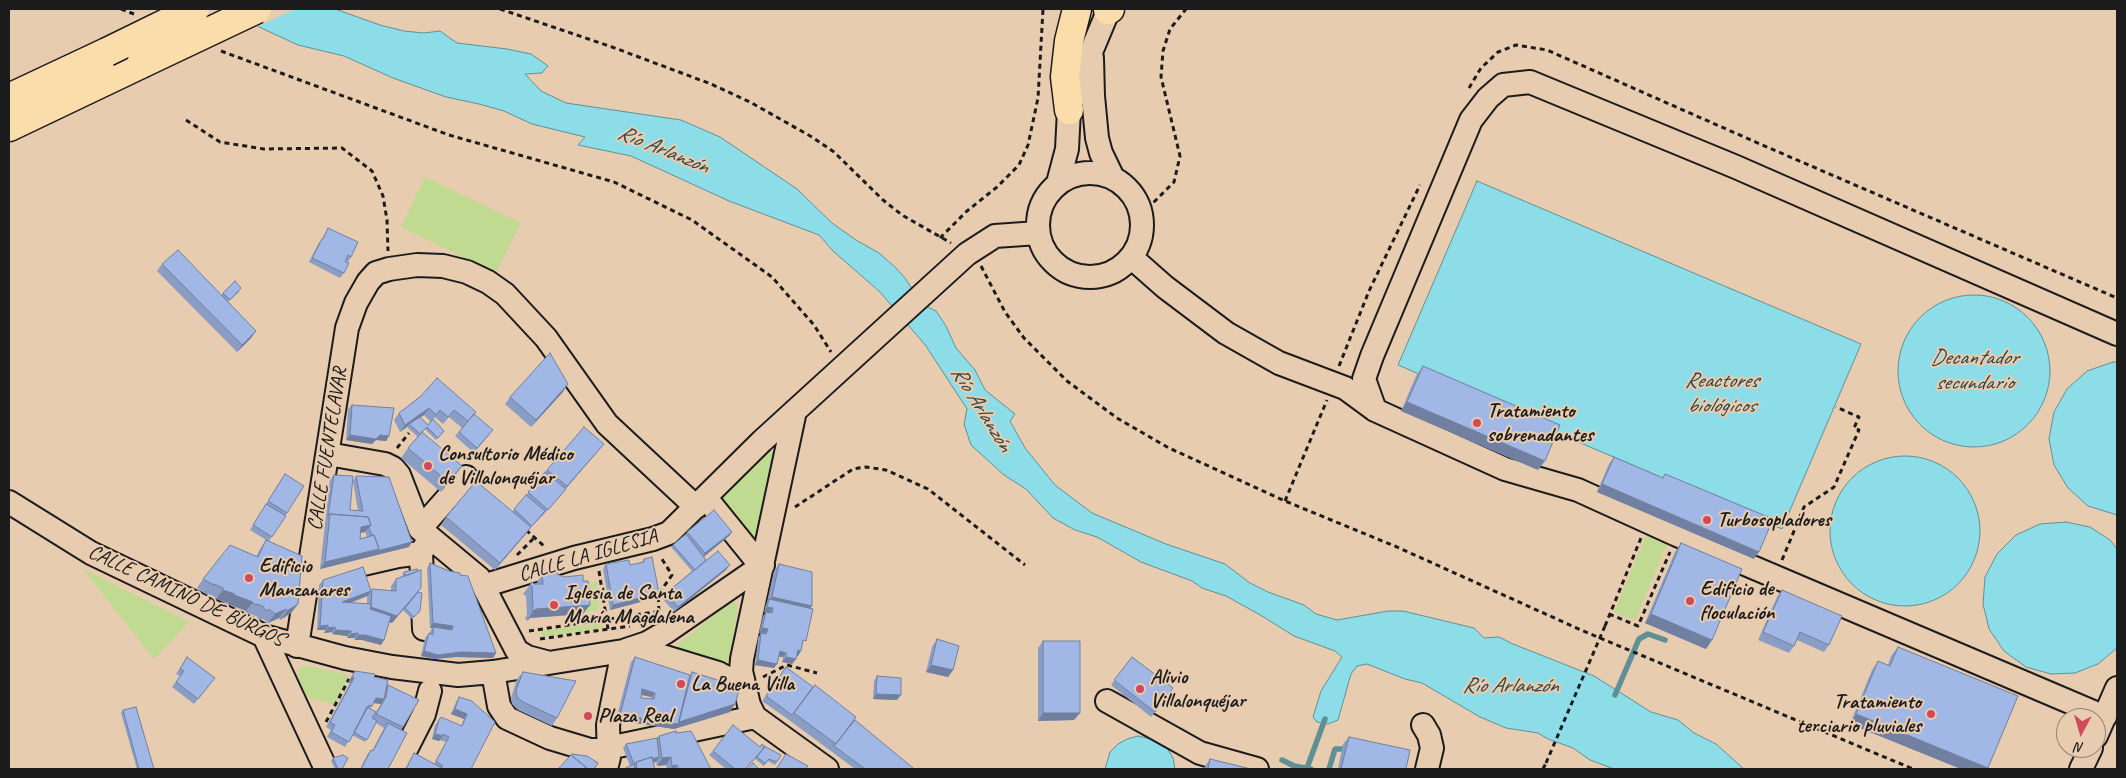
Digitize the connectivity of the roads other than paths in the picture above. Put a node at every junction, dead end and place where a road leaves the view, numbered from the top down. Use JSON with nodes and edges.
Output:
{"nodes":[{"id":1,"x":195,"y":9,"type":"edge"},
{"id":2,"x":257,"y":9,"type":"edge"},
{"id":3,"x":1077,"y":9,"type":"edge"},
{"id":4,"x":1109,"y":9,"type":"edge"},
{"id":5,"x":1092,"y":50,"type":"junction"},
{"id":6,"x":9,"y":98,"type":"edge"},
{"id":7,"x":1069,"y":110,"type":"junction"},
{"id":8,"x":9,"y":127,"type":"edge"},
{"id":9,"x":1112,"y":178,"type":"junction"},
{"id":10,"x":1058,"y":183,"type":"junction"},
{"id":11,"x":1038,"y":233,"type":"junction"},
{"id":12,"x":1131,"y":257,"type":"junction"},
{"id":13,"x":2117,"y":334,"type":"edge"},
{"id":14,"x":1375,"y":410,"type":"junction"},
{"id":15,"x":795,"y":411,"type":"junction"},
{"id":16,"x":762,"y":441,"type":"junction"},
{"id":17,"x":328,"y":454,"type":"junction"},
{"id":18,"x":785,"y":455,"type":"junction"},
{"id":19,"x":466,"y":477,"type":"dead end"},
{"id":20,"x":9,"y":502,"type":"edge"},
{"id":21,"x":701,"y":502,"type":"junction"},
{"id":22,"x":424,"y":540,"type":"junction"},
{"id":23,"x":762,"y":566,"type":"junction"},
{"id":24,"x":308,"y":580,"type":"junction"},
{"id":25,"x":483,"y":586,"type":"junction"},
{"id":26,"x":728,"y":589,"type":"junction"},
{"id":27,"x":754,"y":605,"type":"junction"},
{"id":28,"x":660,"y":625,"type":"junction"},
{"id":29,"x":424,"y":629,"type":"dead end"},
{"id":30,"x":264,"y":636,"type":"junction"},
{"id":31,"x":297,"y":646,"type":"junction"},
{"id":32,"x":623,"y":651,"type":"junction"},
{"id":33,"x":512,"y":657,"type":"junction"},
{"id":34,"x":667,"y":657,"type":"junction"},
{"id":35,"x":744,"y":680,"type":"junction"},
{"id":36,"x":2117,"y":688,"type":"edge"},
{"id":37,"x":430,"y":691,"type":"dead end"},
{"id":38,"x":1107,"y":701,"type":"dead end"},
{"id":39,"x":2061,"y":708,"type":"edge"},
{"id":40,"x":2106,"y":713,"type":"edge"},
{"id":41,"x":755,"y":717,"type":"junction"},
{"id":42,"x":1423,"y":725,"type":"dead end"},
{"id":43,"x":607,"y":759,"type":"edge"},
{"id":44,"x":1195,"y":761,"type":"edge"},
{"id":45,"x":326,"y":769,"type":"edge"},
{"id":46,"x":396,"y":769,"type":"edge"},
{"id":47,"x":827,"y":769,"type":"edge"},
{"id":48,"x":1257,"y":769,"type":"edge"},
{"id":49,"x":1427,"y":769,"type":"edge"}],
"edges":[{"from":1,"to":6,"type":"main road","bridge":true},
{"from":2,"to":8,"type":"main road","bridge":true},
{"from":3,"to":7,"type":"main road"},
{"from":4,"to":5,"type":"street"},
{"from":5,"to":7,"type":"street"},
{"from":5,"to":9,"type":"street"},
{"from":7,"to":10,"type":"street"},
{"from":9,"to":10,"type":"street"},
{"from":9,"to":12,"type":"street"},
{"from":10,"to":11,"type":"street"},
{"from":11,"to":12,"type":"street"},
{"from":11,"to":15,"type":"street","name":"CALLE LA IGLESIA"},
{"from":12,"to":14,"type":"street"},
{"from":13,"to":14,"type":"street"},
{"from":14,"to":39,"type":"street"},
{"from":15,"to":16,"type":"street","name":"CALLE LA IGLESIA"},
{"from":15,"to":18,"type":"street"},
{"from":16,"to":18,"type":"street"},
{"from":16,"to":21,"type":"street","name":"CALLE LA IGLESIA"},
{"from":17,"to":21,"type":"street","name":"CALLE FUENTELAVAR"},
{"from":17,"to":22,"type":"street"},
{"from":17,"to":24,"type":"street","name":"CALLE FUENTELAVAR"},
{"from":18,"to":23,"type":"street"},
{"from":19,"to":22,"type":"street"},
{"from":20,"to":30,"type":"street","name":"CALLE CAMINO DE BURGOS"},
{"from":21,"to":23,"type":"street"},
{"from":21,"to":25,"type":"street","name":"CALLE LA IGLESIA"},
{"from":22,"to":24,"type":"street"},
{"from":22,"to":25,"type":"street"},
{"from":22,"to":29,"type":"street"},
{"from":23,"to":26,"type":"street"},
{"from":23,"to":27,"type":"street"},
{"from":24,"to":31,"type":"street","name":"CALLE FUENTELAVAR"},
{"from":25,"to":33,"type":"street"},
{"from":26,"to":27,"type":"street"},
{"from":26,"to":28,"type":"street"},
{"from":27,"to":35,"type":"street"},
{"from":28,"to":32,"type":"street"},
{"from":28,"to":34,"type":"street"},
{"from":30,"to":31,"type":"street","name":"CALLE CAMINO DE BURGOS"},
{"from":30,"to":45,"type":"street"},
{"from":31,"to":33,"type":"street","name":"CALLE CAMINO DE BURGOS"},
{"from":32,"to":33,"type":"street"},
{"from":32,"to":34,"type":"street"},
{"from":32,"to":43,"type":"street"},
{"from":33,"to":43,"type":"street"},
{"from":34,"to":35,"type":"street"},
{"from":35,"to":41,"type":"street"},
{"from":36,"to":40,"type":"street"},
{"from":37,"to":46,"type":"street"},
{"from":38,"to":44,"type":"street"},
{"from":41,"to":43,"type":"street"},
{"from":41,"to":47,"type":"street"},
{"from":42,"to":49,"type":"street"},
{"from":44,"to":48,"type":"street"}]}
